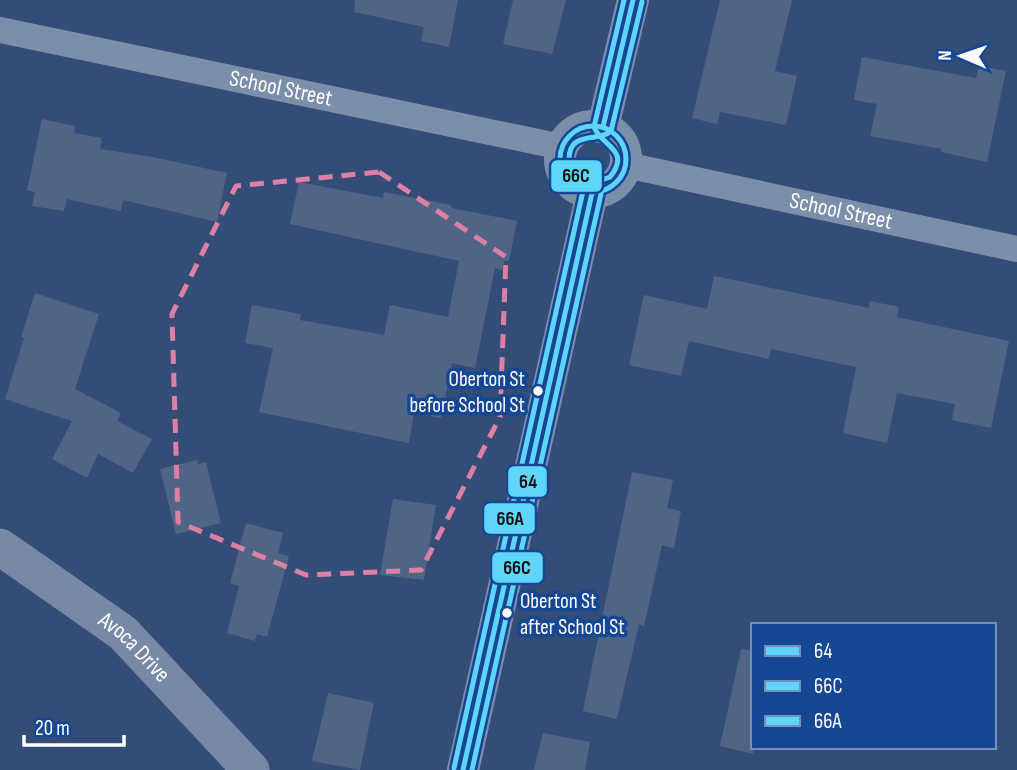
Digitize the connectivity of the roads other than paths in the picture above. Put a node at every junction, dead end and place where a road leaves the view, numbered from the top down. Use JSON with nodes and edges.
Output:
{"nodes":[{"id":1,"x":633,"y":0,"type":"edge"},
{"id":2,"x":0,"y":30,"type":"edge"},
{"id":3,"x":603,"y":127,"type":"junction"},
{"id":4,"x":562,"y":147,"type":"junction"},
{"id":5,"x":626,"y":165,"type":"junction"},
{"id":6,"x":592,"y":193,"type":"junction"},
{"id":7,"x":1017,"y":249,"type":"edge"},
{"id":8,"x":0,"y":547,"type":"edge"},
{"id":9,"x":251,"y":770,"type":"edge"},
{"id":10,"x":463,"y":770,"type":"edge"}],
"edges":[{"from":1,"to":3,"type":"street"},
{"from":2,"to":4,"type":"street","name":"School Street"},
{"from":3,"to":4,"type":"street"},
{"from":3,"to":5,"type":"street"},
{"from":4,"to":6,"type":"street"},
{"from":5,"to":6,"type":"street"},
{"from":5,"to":7,"type":"street","name":"School Street"},
{"from":6,"to":10,"type":"street"},
{"from":8,"to":9,"type":"main road","name":"Avoca Drive"}]}
